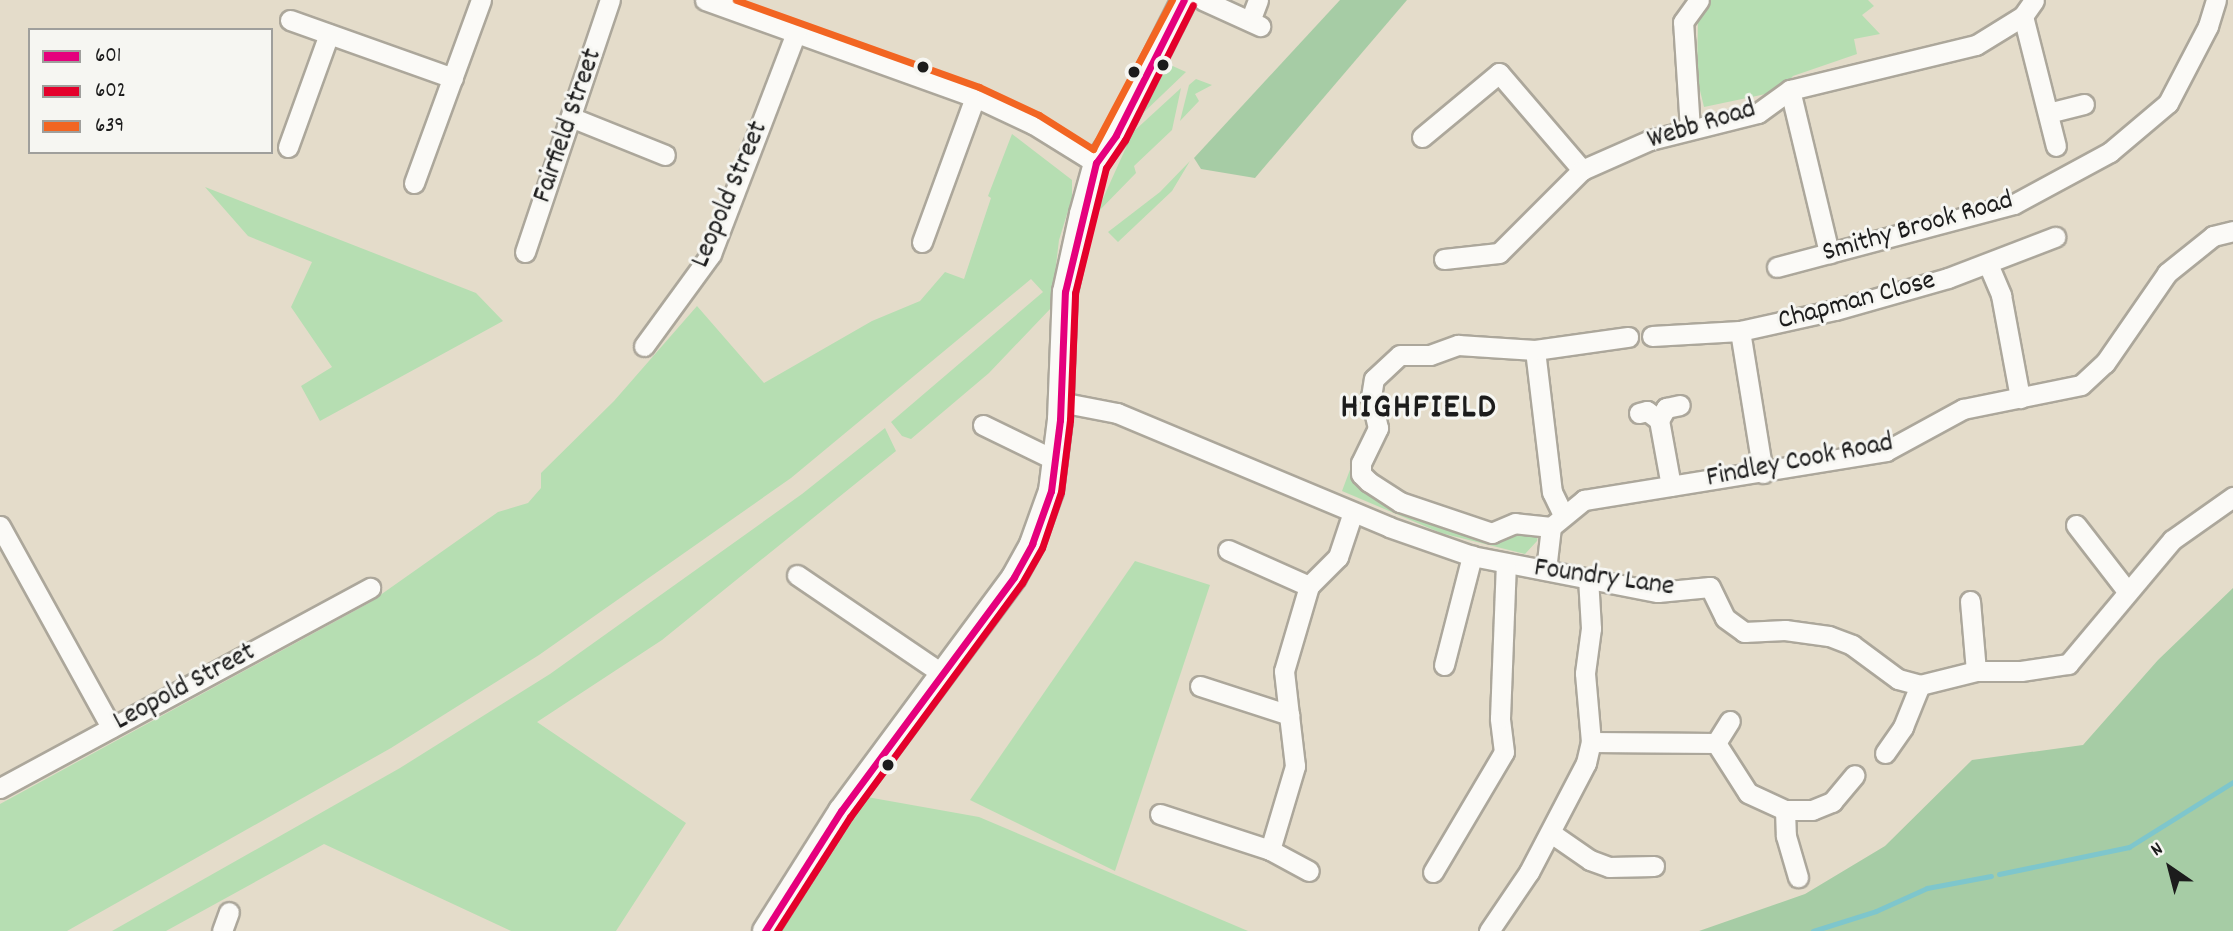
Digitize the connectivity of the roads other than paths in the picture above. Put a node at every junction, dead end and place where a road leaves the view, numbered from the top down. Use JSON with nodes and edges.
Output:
{"nodes":[{"id":1,"x":481,"y":0,"type":"edge"},
{"id":2,"x":610,"y":0,"type":"edge"},
{"id":3,"x":705,"y":0,"type":"edge"},
{"id":4,"x":1184,"y":0,"type":"edge"},
{"id":5,"x":1203,"y":0,"type":"edge"},
{"id":6,"x":1258,"y":0,"type":"edge"},
{"id":7,"x":1699,"y":0,"type":"edge"},
{"id":8,"x":2214,"y":1,"type":"edge"},
{"id":9,"x":2029,"y":8,"type":"edge"},
{"id":10,"x":290,"y":20,"type":"dead end"},
{"id":11,"x":796,"y":33,"type":"junction"},
{"id":12,"x":330,"y":34,"type":"junction"},
{"id":13,"x":453,"y":78,"type":"junction"},
{"id":14,"x":1790,"y":90,"type":"junction"},
{"id":15,"x":975,"y":97,"type":"junction"},
{"id":16,"x":2084,"y":104,"type":"dead end"},
{"id":17,"x":2048,"y":113,"type":"junction"},
{"id":18,"x":573,"y":118,"type":"junction"},
{"id":19,"x":1690,"y":129,"type":"junction"},
{"id":20,"x":1422,"y":137,"type":"dead end"},
{"id":21,"x":2056,"y":146,"type":"dead end"},
{"id":22,"x":288,"y":147,"type":"dead end"},
{"id":23,"x":665,"y":155,"type":"dead end"},
{"id":24,"x":1097,"y":163,"type":"junction"},
{"id":25,"x":1582,"y":170,"type":"junction"},
{"id":26,"x":414,"y":183,"type":"dead end"},
{"id":27,"x":2233,"y":231,"type":"edge"},
{"id":28,"x":2055,"y":237,"type":"dead end"},
{"id":29,"x":922,"y":242,"type":"dead end"},
{"id":30,"x":525,"y":252,"type":"dead end"},
{"id":31,"x":1829,"y":253,"type":"junction"},
{"id":32,"x":1444,"y":259,"type":"dead end"},
{"id":33,"x":1988,"y":264,"type":"junction"},
{"id":34,"x":1777,"y":267,"type":"dead end"},
{"id":35,"x":1740,"y":331,"type":"junction"},
{"id":36,"x":1652,"y":336,"type":"dead end"},
{"id":37,"x":1628,"y":337,"type":"dead end"},
{"id":38,"x":644,"y":345,"type":"dead end"},
{"id":39,"x":1535,"y":350,"type":"junction"},
{"id":40,"x":2020,"y":398,"type":"junction"},
{"id":41,"x":1060,"y":402,"type":"junction"},
{"id":42,"x":1680,"y":405,"type":"dead end"},
{"id":43,"x":1639,"y":413,"type":"dead end"},
{"id":44,"x":1659,"y":420,"type":"junction"},
{"id":45,"x":983,"y":425,"type":"dead end"},
{"id":46,"x":1055,"y":460,"type":"junction"},
{"id":47,"x":1763,"y":472,"type":"junction"},
{"id":48,"x":1671,"y":486,"type":"junction"},
{"id":49,"x":2233,"y":497,"type":"edge"},
{"id":50,"x":1353,"y":512,"type":"junction"},
{"id":51,"x":1557,"y":521,"type":"junction"},
{"id":52,"x":2076,"y":525,"type":"dead end"},
{"id":53,"x":0,"y":526,"type":"edge"},
{"id":54,"x":1228,"y":550,"type":"dead end"},
{"id":55,"x":1472,"y":556,"type":"junction"},
{"id":56,"x":1506,"y":565,"type":"junction"},
{"id":57,"x":1546,"y":570,"type":"junction"},
{"id":58,"x":797,"y":575,"type":"dead end"},
{"id":59,"x":1588,"y":578,"type":"junction"},
{"id":60,"x":1310,"y":586,"type":"junction"},
{"id":61,"x":370,"y":588,"type":"dead end"},
{"id":62,"x":2127,"y":591,"type":"junction"},
{"id":63,"x":1970,"y":601,"type":"dead end"},
{"id":64,"x":1444,"y":665,"type":"dead end"},
{"id":65,"x":1976,"y":671,"type":"junction"},
{"id":66,"x":941,"y":673,"type":"junction"},
{"id":67,"x":1920,"y":685,"type":"junction"},
{"id":68,"x":1200,"y":686,"type":"dead end"},
{"id":69,"x":1289,"y":715,"type":"junction"},
{"id":70,"x":1730,"y":721,"type":"dead end"},
{"id":71,"x":111,"y":727,"type":"junction"},
{"id":72,"x":1591,"y":742,"type":"junction"},
{"id":73,"x":1716,"y":743,"type":"junction"},
{"id":74,"x":1885,"y":753,"type":"dead end"},
{"id":75,"x":1856,"y":775,"type":"dead end"},
{"id":76,"x":0,"y":788,"type":"edge"},
{"id":77,"x":1785,"y":810,"type":"junction"},
{"id":78,"x":1160,"y":814,"type":"dead end"},
{"id":79,"x":1551,"y":833,"type":"junction"},
{"id":80,"x":1270,"y":850,"type":"junction"},
{"id":81,"x":1654,"y":866,"type":"dead end"},
{"id":82,"x":1309,"y":871,"type":"dead end"},
{"id":83,"x":1433,"y":872,"type":"dead end"},
{"id":84,"x":1798,"y":877,"type":"dead end"},
{"id":85,"x":229,"y":912,"type":"dead end"},
{"id":86,"x":222,"y":931,"type":"edge"},
{"id":87,"x":765,"y":931,"type":"edge"},
{"id":88,"x":1489,"y":931,"type":"edge"}],
"edges":[{"from":1,"to":13,"type":"street"},
{"from":2,"to":18,"type":"street","name":"Fairfield Street"},
{"from":3,"to":11,"type":"street"},
{"from":4,"to":24,"type":"main road"},
{"from":5,"to":6,"type":"street"},
{"from":7,"to":19,"type":"street"},
{"from":8,"to":31,"type":"street","name":"Smithy Brook Road"},
{"from":9,"to":14,"type":"street","name":"Webb Road"},
{"from":9,"to":17,"type":"street"},
{"from":10,"to":12,"type":"street"},
{"from":11,"to":15,"type":"street"},
{"from":11,"to":38,"type":"street","name":"Leopold Street"},
{"from":12,"to":13,"type":"street"},
{"from":12,"to":22,"type":"street"},
{"from":13,"to":26,"type":"street"},
{"from":14,"to":19,"type":"street","name":"Webb Road"},
{"from":14,"to":31,"type":"street"},
{"from":15,"to":24,"type":"street"},
{"from":15,"to":29,"type":"street"},
{"from":16,"to":17,"type":"street"},
{"from":17,"to":21,"type":"street"},
{"from":18,"to":23,"type":"street"},
{"from":18,"to":30,"type":"street","name":"Fairfield Street"},
{"from":19,"to":25,"type":"street","name":"Webb Road"},
{"from":20,"to":25,"type":"street"},
{"from":24,"to":41,"type":"main road"},
{"from":25,"to":32,"type":"street","name":"Webb Road"},
{"from":27,"to":40,"type":"street","name":"Findley Cook Road"},
{"from":28,"to":33,"type":"street","name":"Chapman Close"},
{"from":31,"to":34,"type":"street","name":"Smithy Brook Road"},
{"from":33,"to":35,"type":"street","name":"Chapman Close"},
{"from":33,"to":40,"type":"street"},
{"from":35,"to":36,"type":"street","name":"Chapman Close"},
{"from":35,"to":47,"type":"street"},
{"from":37,"to":39,"type":"street"},
{"from":39,"to":51,"type":"street"},
{"from":39,"to":51,"type":"street"},
{"from":40,"to":47,"type":"street","name":"Findley Cook Road"},
{"from":41,"to":46,"type":"main road"},
{"from":41,"to":50,"type":"street","name":"Foundry Lane"},
{"from":42,"to":44,"type":"street"},
{"from":43,"to":44,"type":"street"},
{"from":44,"to":48,"type":"street"},
{"from":45,"to":46,"type":"street"},
{"from":46,"to":66,"type":"main road"},
{"from":47,"to":48,"type":"street","name":"Findley Cook Road"},
{"from":48,"to":51,"type":"street","name":"Findley Cook Road"},
{"from":49,"to":62,"type":"street"},
{"from":50,"to":55,"type":"street","name":"Foundry Lane"},
{"from":50,"to":60,"type":"street"},
{"from":51,"to":57,"type":"street"},
{"from":52,"to":62,"type":"street"},
{"from":53,"to":71,"type":"street"},
{"from":54,"to":60,"type":"street"},
{"from":55,"to":56,"type":"street","name":"Foundry Lane"},
{"from":55,"to":64,"type":"street"},
{"from":56,"to":57,"type":"street","name":"Foundry Lane"},
{"from":56,"to":83,"type":"street"},
{"from":57,"to":59,"type":"street","name":"Foundry Lane"},
{"from":58,"to":66,"type":"street"},
{"from":59,"to":67,"type":"street","name":"Foundry Lane"},
{"from":59,"to":72,"type":"street"},
{"from":60,"to":69,"type":"street"},
{"from":61,"to":71,"type":"street","name":"Leopold Street"},
{"from":62,"to":65,"type":"street"},
{"from":63,"to":65,"type":"street"},
{"from":65,"to":67,"type":"street"},
{"from":66,"to":87,"type":"main road"},
{"from":67,"to":74,"type":"street"},
{"from":68,"to":69,"type":"street"},
{"from":69,"to":80,"type":"street"},
{"from":70,"to":73,"type":"street"},
{"from":71,"to":76,"type":"street","name":"Leopold Street"},
{"from":72,"to":73,"type":"street"},
{"from":72,"to":79,"type":"street"},
{"from":73,"to":77,"type":"street"},
{"from":75,"to":77,"type":"street"},
{"from":77,"to":84,"type":"street"},
{"from":78,"to":80,"type":"street"},
{"from":79,"to":81,"type":"street"},
{"from":79,"to":88,"type":"street"},
{"from":80,"to":82,"type":"street"},
{"from":85,"to":86,"type":"street"}]}
